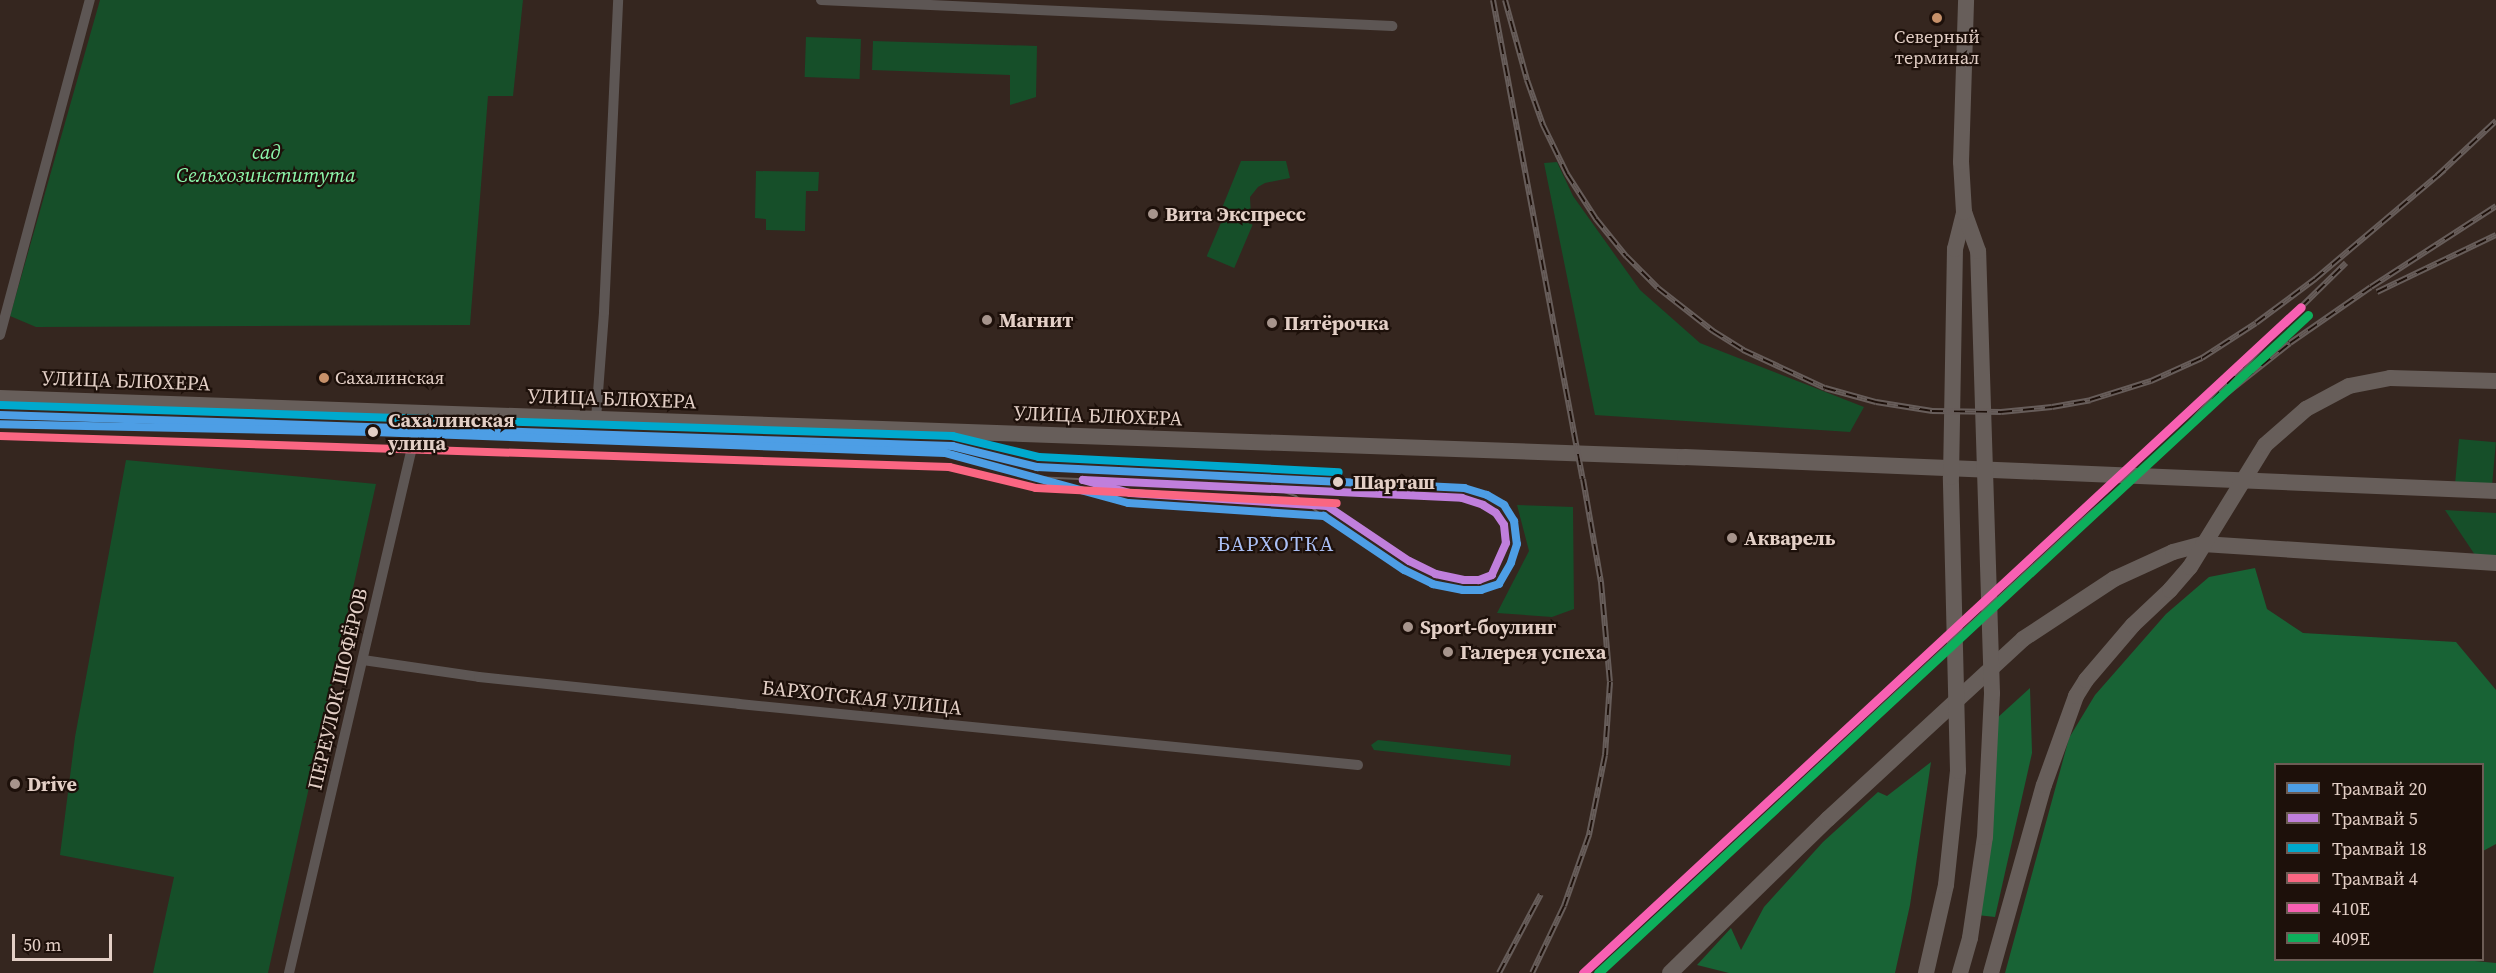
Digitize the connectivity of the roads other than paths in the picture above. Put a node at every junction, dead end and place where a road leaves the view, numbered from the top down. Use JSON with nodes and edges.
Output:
{"nodes":[{"id":1,"x":90,"y":0,"type":"edge"},
{"id":2,"x":618,"y":0,"type":"edge"},
{"id":3,"x":821,"y":0,"type":"edge"},
{"id":4,"x":1966,"y":0,"type":"edge"},
{"id":5,"x":1002,"y":4,"type":"edge"},
{"id":6,"x":1392,"y":26,"type":"dead end"},
{"id":7,"x":1964,"y":212,"type":"junction"},
{"id":8,"x":0,"y":332,"type":"edge"},
{"id":9,"x":2496,"y":381,"type":"edge"},
{"id":10,"x":0,"y":398,"type":"edge"},
{"id":11,"x":420,"y":413,"type":"junction"},
{"id":12,"x":596,"y":419,"type":"junction"},
{"id":13,"x":2496,"y":491,"type":"edge"},
{"id":14,"x":2203,"y":544,"type":"junction"},
{"id":15,"x":2496,"y":563,"type":"edge"},
{"id":16,"x":363,"y":660,"type":"junction"},
{"id":17,"x":1358,"y":765,"type":"dead end"},
{"id":18,"x":289,"y":973,"type":"edge"},
{"id":19,"x":1670,"y":973,"type":"edge"},
{"id":20,"x":1926,"y":973,"type":"edge"},
{"id":21,"x":1960,"y":973,"type":"edge"},
{"id":22,"x":1991,"y":973,"type":"edge"}],
"edges":[{"from":1,"to":8,"type":"street"},
{"from":2,"to":12,"type":"street"},
{"from":3,"to":5,"type":"street"},
{"from":4,"to":7,"type":"main road"},
{"from":5,"to":6,"type":"street"},
{"from":7,"to":20,"type":"main road"},
{"from":7,"to":21,"type":"main road"},
{"from":9,"to":14,"type":"main road"},
{"from":10,"to":11,"type":"main road","name":"УЛИЦА БЛЮХЕРА"},
{"from":11,"to":12,"type":"main road","name":"УЛИЦА БЛЮХЕРА"},
{"from":11,"to":16,"type":"street","name":"ПЕРЕУЛОК ШОФЁРОВ"},
{"from":12,"to":13,"type":"main road","name":"УЛИЦА БЛЮХЕРА"},
{"from":14,"to":15,"type":"main road"},
{"from":14,"to":19,"type":"main road"},
{"from":14,"to":22,"type":"main road"},
{"from":16,"to":17,"type":"street","name":"БАРХОТСКАЯ УЛИЦА"},
{"from":16,"to":18,"type":"street","name":"ПЕРЕУЛОК ШОФЁРОВ"}]}
